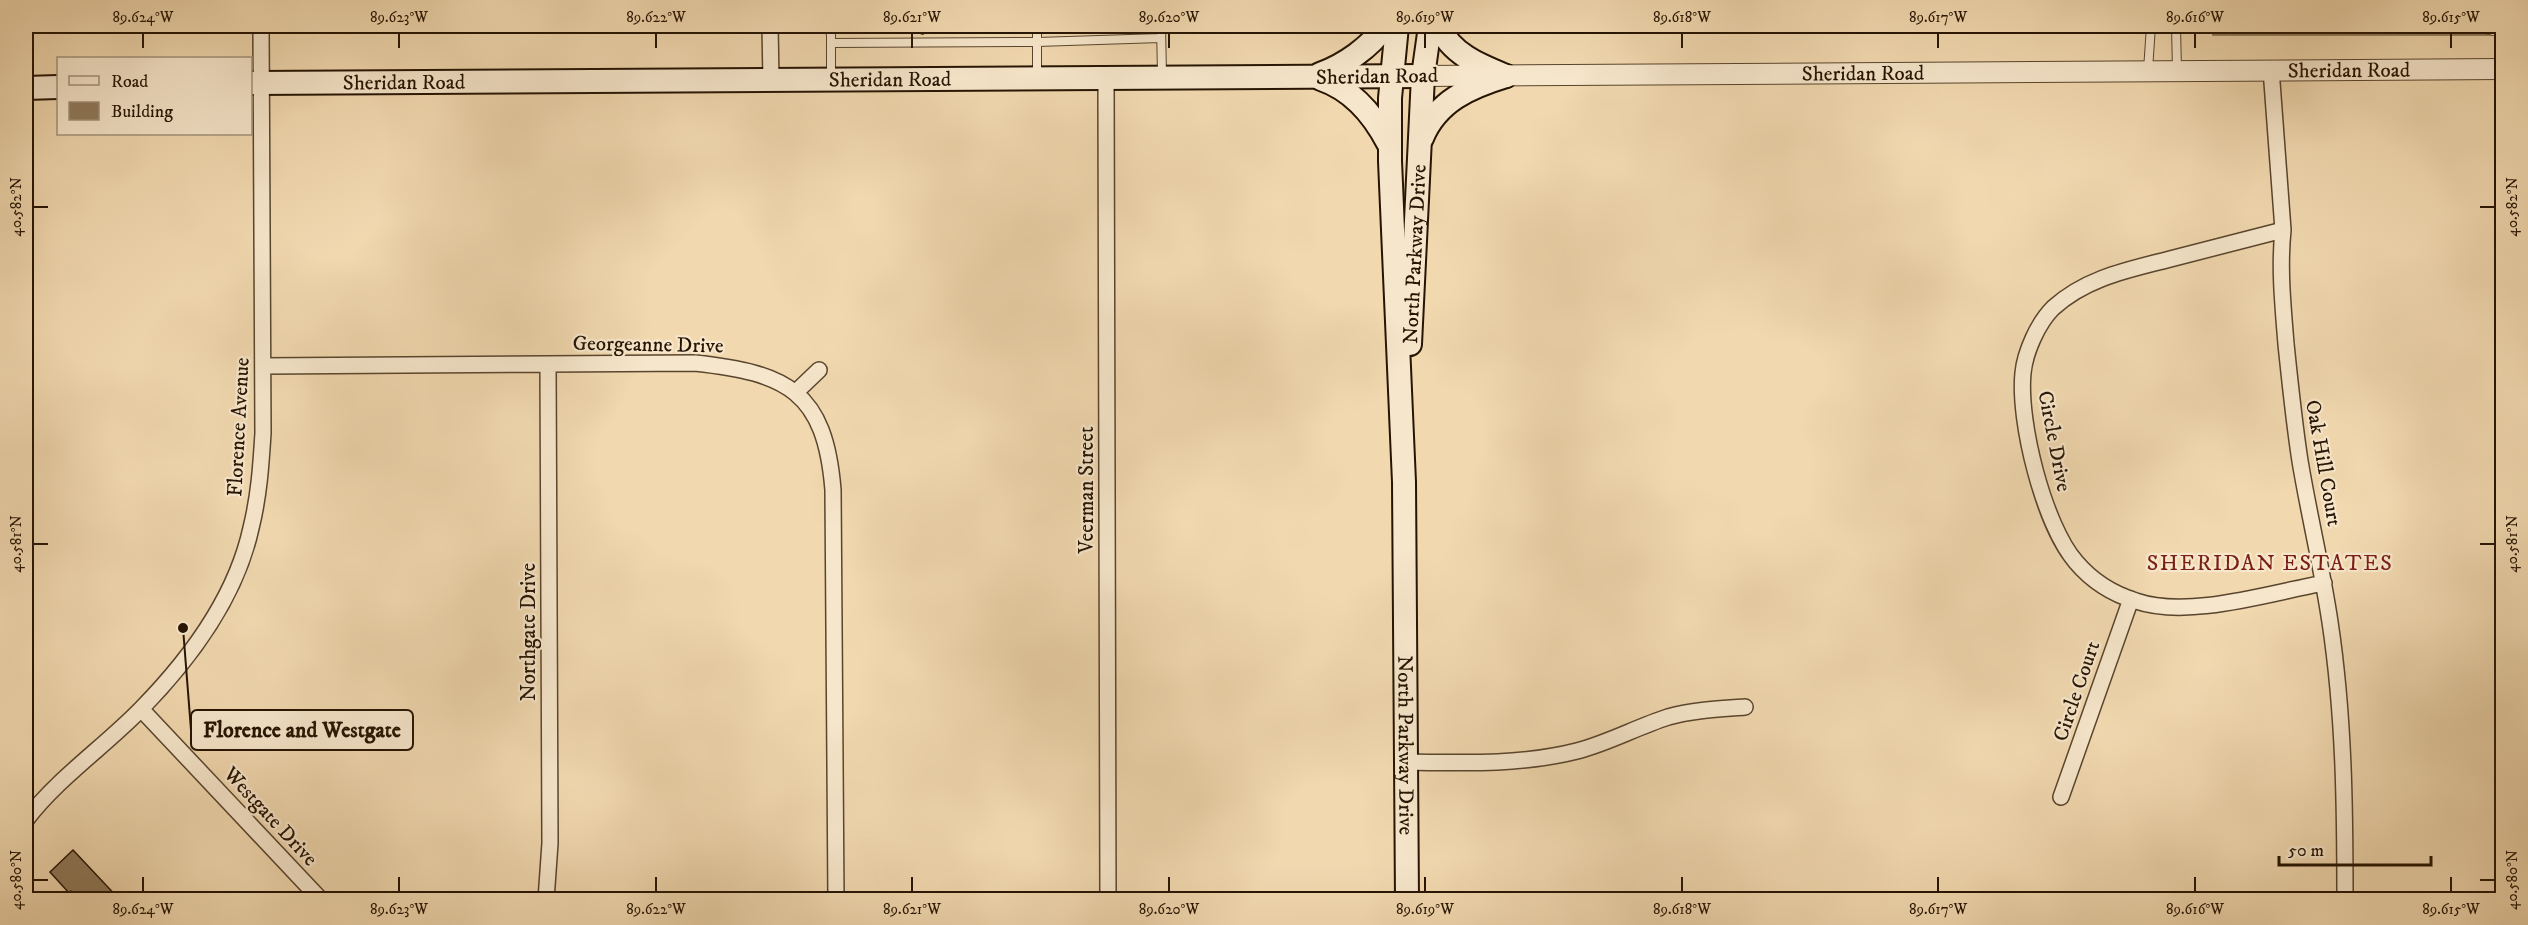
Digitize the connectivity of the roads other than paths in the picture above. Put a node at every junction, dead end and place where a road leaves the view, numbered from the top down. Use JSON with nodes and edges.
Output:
{"nodes":[{"id":1,"x":261,"y":26,"type":"edge"},
{"id":2,"x":770,"y":26,"type":"edge"},
{"id":3,"x":828,"y":26,"type":"edge"},
{"id":4,"x":1037,"y":26,"type":"edge"},
{"id":5,"x":1161,"y":26,"type":"edge"},
{"id":6,"x":1385,"y":26,"type":"edge"},
{"id":7,"x":1397,"y":26,"type":"edge"},
{"id":8,"x":1430,"y":26,"type":"edge"},
{"id":9,"x":1439,"y":26,"type":"edge"},
{"id":10,"x":2151,"y":26,"type":"edge"},
{"id":11,"x":2176,"y":26,"type":"edge"},
{"id":12,"x":2473,"y":26,"type":"edge"},
{"id":13,"x":2502,"y":33,"type":"edge"},
{"id":14,"x":1161,"y":38,"type":"junction"},
{"id":15,"x":1037,"y":42,"type":"junction"},
{"id":16,"x":831,"y":43,"type":"junction"},
{"id":17,"x":2271,"y":69,"type":"junction"},
{"id":18,"x":2502,"y":69,"type":"edge"},
{"id":19,"x":2148,"y":70,"type":"junction"},
{"id":20,"x":2177,"y":70,"type":"junction"},
{"id":21,"x":1393,"y":75,"type":"junction"},
{"id":22,"x":1314,"y":76,"type":"junction"},
{"id":23,"x":1423,"y":76,"type":"junction"},
{"id":24,"x":1506,"y":76,"type":"junction"},
{"id":25,"x":1162,"y":79,"type":"junction"},
{"id":26,"x":771,"y":80,"type":"junction"},
{"id":27,"x":831,"y":80,"type":"junction"},
{"id":28,"x":1037,"y":80,"type":"junction"},
{"id":29,"x":1106,"y":80,"type":"junction"},
{"id":30,"x":256,"y":83,"type":"edge"},
{"id":31,"x":57,"y":87,"type":"edge"},
{"id":32,"x":26,"y":88,"type":"edge"},
{"id":33,"x":1420,"y":144,"type":"junction"},
{"id":34,"x":1390,"y":146,"type":"junction"},
{"id":35,"x":2283,"y":230,"type":"junction"},
{"id":36,"x":548,"y":364,"type":"junction"},
{"id":37,"x":264,"y":366,"type":"junction"},
{"id":38,"x":819,"y":370,"type":"dead end"},
{"id":39,"x":796,"y":392,"type":"junction"},
{"id":40,"x":1404,"y":482,"type":"junction"},
{"id":41,"x":2324,"y":582,"type":"junction"},
{"id":42,"x":2131,"y":599,"type":"junction"},
{"id":43,"x":1745,"y":707,"type":"dead end"},
{"id":44,"x":141,"y":709,"type":"junction"},
{"id":45,"x":1408,"y":762,"type":"junction"},
{"id":46,"x":2061,"y":797,"type":"dead end"},
{"id":47,"x":28,"y":810,"type":"edge"},
{"id":48,"x":321,"y":900,"type":"edge"},
{"id":49,"x":546,"y":900,"type":"edge"},
{"id":50,"x":836,"y":900,"type":"edge"},
{"id":51,"x":1108,"y":900,"type":"edge"},
{"id":52,"x":1407,"y":900,"type":"edge"},
{"id":53,"x":2345,"y":900,"type":"edge"}],
"edges":[{"from":1,"to":30,"type":"street","name":"Florence Avenue"},
{"from":2,"to":26,"type":"street"},
{"from":3,"to":16,"type":"lane"},
{"from":4,"to":15,"type":"lane"},
{"from":5,"to":14,"type":"lane"},
{"from":6,"to":22,"type":"main road"},
{"from":7,"to":21,"type":"main road","name":"North Parkway Drive"},
{"from":8,"to":23,"type":"main road","name":"North Parkway Drive"},
{"from":9,"to":24,"type":"main road"},
{"from":10,"to":19,"type":"lane"},
{"from":11,"to":20,"type":"lane"},
{"from":12,"to":13,"type":"lane"},
{"from":14,"to":15,"type":"lane"},
{"from":14,"to":25,"type":"lane"},
{"from":15,"to":16,"type":"lane"},
{"from":15,"to":28,"type":"lane"},
{"from":16,"to":27,"type":"lane"},
{"from":17,"to":18,"type":"street","name":"Sheridan Road"},
{"from":17,"to":20,"type":"street","name":"Sheridan Road"},
{"from":17,"to":35,"type":"street","name":"Oak Hill Court"},
{"from":19,"to":20,"type":"street","name":"Sheridan Road"},
{"from":19,"to":24,"type":"street","name":"Sheridan Road"},
{"from":21,"to":22,"type":"main road","name":"Sheridan Road"},
{"from":21,"to":23,"type":"main road","name":"Sheridan Road"},
{"from":21,"to":34,"type":"main road","name":"North Parkway Drive"},
{"from":22,"to":25,"type":"main road","name":"Sheridan Road"},
{"from":22,"to":34,"type":"main road"},
{"from":23,"to":24,"type":"street","name":"Sheridan Road"},
{"from":23,"to":33,"type":"main road","name":"North Parkway Drive"},
{"from":24,"to":33,"type":"main road"},
{"from":25,"to":29,"type":"main road","name":"Sheridan Road"},
{"from":26,"to":27,"type":"main road","name":"Sheridan Road"},
{"from":26,"to":30,"type":"main road","name":"Sheridan Road"},
{"from":27,"to":28,"type":"main road","name":"Sheridan Road"},
{"from":28,"to":29,"type":"main road","name":"Sheridan Road"},
{"from":29,"to":51,"type":"street","name":"Veerman Street"},
{"from":30,"to":37,"type":"street","name":"Florence Avenue"},
{"from":31,"to":32,"type":"main road"},
{"from":33,"to":40,"type":"main road","name":"North Parkway Drive"},
{"from":34,"to":40,"type":"main road","name":"North Parkway Drive"},
{"from":35,"to":41,"type":"street","name":"Oak Hill Court"},
{"from":35,"to":42,"type":"street","name":"Circle Drive"},
{"from":36,"to":37,"type":"street","name":"Georgeanne Drive"},
{"from":36,"to":39,"type":"street","name":"Georgeanne Drive"},
{"from":36,"to":49,"type":"street","name":"Northgate Drive"},
{"from":37,"to":44,"type":"street","name":"Florence Avenue"},
{"from":38,"to":39,"type":"street"},
{"from":39,"to":50,"type":"street","name":"Georgeanne Drive"},
{"from":40,"to":45,"type":"main road","name":"North Parkway Drive"},
{"from":41,"to":42,"type":"street","name":"Circle Drive"},
{"from":41,"to":53,"type":"street","name":"Oak Hill Court"},
{"from":42,"to":46,"type":"street","name":"Circle Court"},
{"from":43,"to":45,"type":"street"},
{"from":44,"to":47,"type":"street","name":"Florence Avenue"},
{"from":44,"to":48,"type":"street","name":"Westgate Drive"},
{"from":45,"to":52,"type":"main road","name":"North Parkway Drive"}]}
